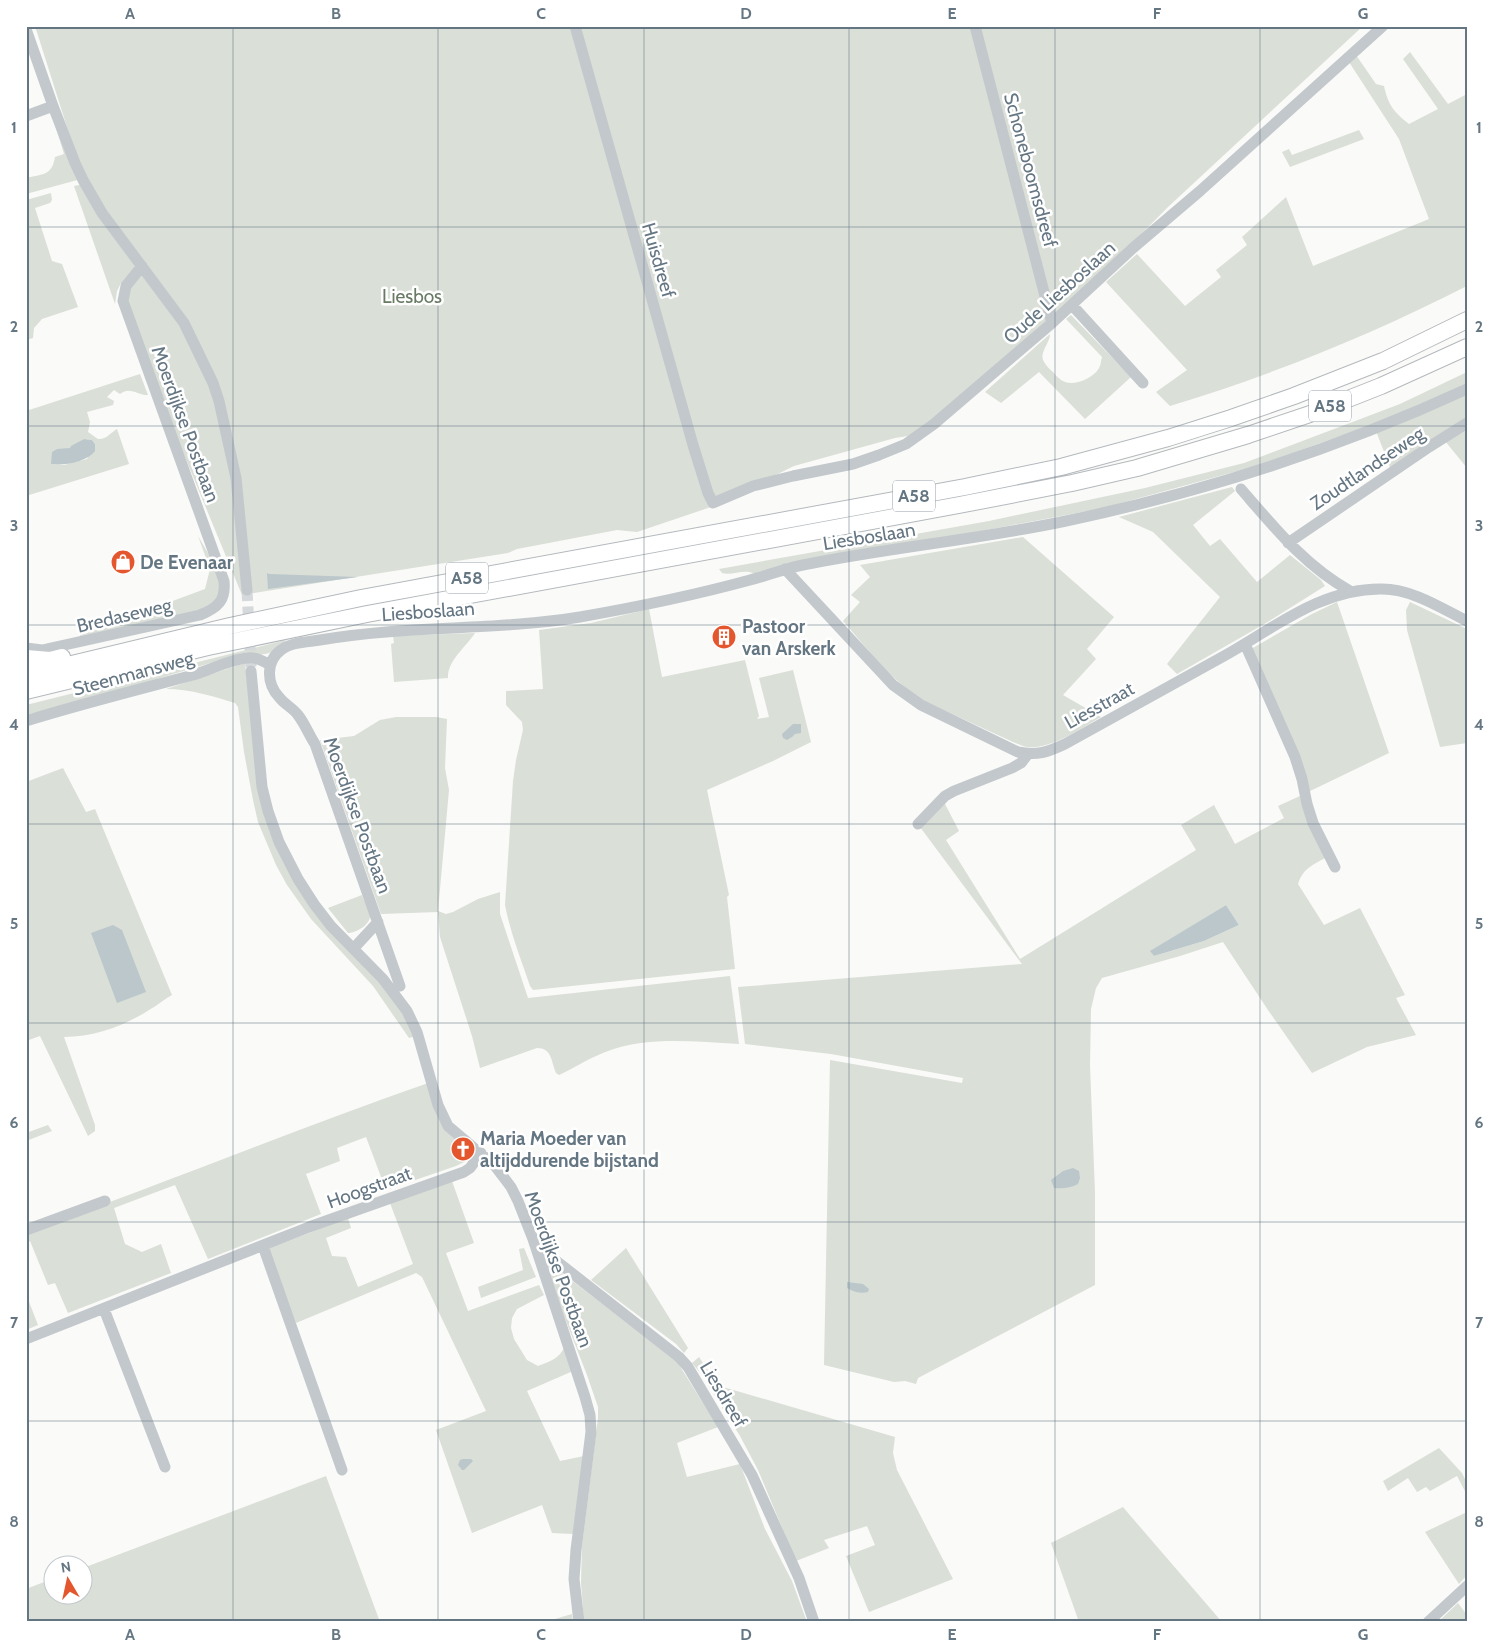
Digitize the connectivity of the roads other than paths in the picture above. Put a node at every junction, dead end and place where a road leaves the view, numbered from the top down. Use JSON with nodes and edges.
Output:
{"nodes":[{"id":1,"x":575,"y":26,"type":"edge"},
{"id":2,"x":975,"y":26,"type":"edge"},
{"id":3,"x":1383,"y":26,"type":"edge"},
{"id":4,"x":26,"y":30,"type":"edge"},
{"id":5,"x":53,"y":106,"type":"junction"},
{"id":6,"x":26,"y":116,"type":"edge"},
{"id":7,"x":142,"y":266,"type":"junction"},
{"id":8,"x":1072,"y":305,"type":"junction"},
{"id":9,"x":1467,"y":320,"type":"edge"},
{"id":10,"x":1052,"y":323,"type":"junction"},
{"id":11,"x":1467,"y":347,"type":"edge"},
{"id":12,"x":1143,"y":383,"type":"dead end"},
{"id":13,"x":1467,"y":389,"type":"edge"},
{"id":14,"x":1467,"y":424,"type":"edge"},
{"id":15,"x":1241,"y":489,"type":"dead end"},
{"id":16,"x":712,"y":503,"type":"joint"},
{"id":17,"x":1288,"y":543,"type":"junction"},
{"id":18,"x":785,"y":569,"type":"junction"},
{"id":19,"x":1328,"y":577,"type":"junction"},
{"id":20,"x":247,"y":590,"type":"tunnel mouth"},
{"id":21,"x":1350,"y":591,"type":"junction"},
{"id":22,"x":223,"y":598,"type":"joint"},
{"id":23,"x":1325,"y":599,"type":"junction"},
{"id":24,"x":1467,"y":621,"type":"edge"},
{"id":25,"x":1245,"y":644,"type":"junction"},
{"id":26,"x":139,"y":647,"type":"junction"},
{"id":27,"x":26,"y":648,"type":"edge"},
{"id":28,"x":26,"y":658,"type":"edge"},
{"id":29,"x":270,"y":665,"type":"junction"},
{"id":30,"x":251,"y":671,"type":"tunnel mouth"},
{"id":31,"x":26,"y":674,"type":"edge"},
{"id":32,"x":26,"y":691,"type":"edge"},
{"id":33,"x":26,"y":721,"type":"edge"},
{"id":34,"x":1028,"y":754,"type":"junction"},
{"id":35,"x":918,"y":824,"type":"dead end"},
{"id":36,"x":1335,"y":867,"type":"dead end"},
{"id":37,"x":378,"y":922,"type":"junction"},
{"id":38,"x":354,"y":948,"type":"junction"},
{"id":39,"x":400,"y":986,"type":"dead end"},
{"id":40,"x":481,"y":1154,"type":"junction"},
{"id":41,"x":105,"y":1201,"type":"dead end"},
{"id":42,"x":26,"y":1230,"type":"edge"},
{"id":43,"x":533,"y":1239,"type":"junction"},
{"id":44,"x":263,"y":1246,"type":"junction"},
{"id":45,"x":104,"y":1309,"type":"junction"},
{"id":46,"x":26,"y":1340,"type":"edge"},
{"id":47,"x":165,"y":1467,"type":"dead end"},
{"id":48,"x":342,"y":1470,"type":"dead end"},
{"id":49,"x":1467,"y":1586,"type":"edge"},
{"id":50,"x":580,"y":1622,"type":"edge"},
{"id":51,"x":814,"y":1622,"type":"edge"},
{"id":52,"x":1428,"y":1622,"type":"edge"}],
"edges":[{"from":1,"to":16,"type":"street","name":"Huisdreef"},
{"from":2,"to":10,"type":"street","name":"Schoneboomsdreef"},
{"from":3,"to":8,"type":"street","name":"Oude Liesboslaan"},
{"from":4,"to":5,"type":"street","name":"Moerdijkse Postbaan"},
{"from":5,"to":6,"type":"street"},
{"from":5,"to":7,"type":"street","name":"Moerdijkse Postbaan"},
{"from":7,"to":20,"type":"street","name":"Moerdijkse Postbaan"},
{"from":7,"to":22,"type":"street","name":"Moerdijkse Postbaan"},
{"from":8,"to":10,"type":"street","name":"Oude Liesboslaan"},
{"from":8,"to":12,"type":"street"},
{"from":9,"to":26,"type":"highway","number":"A58"},
{"from":10,"to":16,"type":"street","name":"Oude Liesboslaan"},
{"from":11,"to":32,"type":"highway","number":"A58"},
{"from":13,"to":18,"type":"street","name":"Liesboslaan"},
{"from":14,"to":17,"type":"street","name":"Zoudtlandseweg"},
{"from":15,"to":17,"type":"street"},
{"from":17,"to":19,"type":"street"},
{"from":18,"to":29,"type":"street","name":"Liesboslaan"},
{"from":18,"to":34,"type":"street"},
{"from":19,"to":21,"type":"street"},
{"from":19,"to":23,"type":"street"},
{"from":21,"to":23,"type":"street","name":"Liesstraat"},
{"from":21,"to":24,"type":"street","name":"Liesstraat"},
{"from":22,"to":27,"type":"street","name":"Bredaseweg"},
{"from":23,"to":25,"type":"street","name":"Liesstraat"},
{"from":25,"to":34,"type":"street","name":"Liesstraat"},
{"from":25,"to":36,"type":"street"},
{"from":26,"to":28,"type":"highway","number":"A58"},
{"from":26,"to":31,"type":"highway","number":"A58"},
{"from":29,"to":33,"type":"street","name":"Steenmansweg"},
{"from":29,"to":37,"type":"street","name":"Moerdijkse Postbaan"},
{"from":30,"to":38,"type":"street","name":"Moerdijkse Postbaan"},
{"from":34,"to":35,"type":"street"},
{"from":37,"to":38,"type":"street","name":"Moerdijkse Postbaan"},
{"from":37,"to":39,"type":"street","name":"Moerdijkse Postbaan"},
{"from":38,"to":40,"type":"street","name":"Moerdijkse Postbaan"},
{"from":40,"to":43,"type":"street","name":"Moerdijkse Postbaan"},
{"from":40,"to":44,"type":"street","name":"Hoogstraat"},
{"from":41,"to":42,"type":"street"},
{"from":43,"to":50,"type":"street","name":"Moerdijkse Postbaan"},
{"from":43,"to":51,"type":"street","name":"Liesdreef"},
{"from":44,"to":45,"type":"street","name":"Hoogstraat"},
{"from":44,"to":48,"type":"street"},
{"from":45,"to":46,"type":"street","name":"Hoogstraat"},
{"from":45,"to":47,"type":"street"},
{"from":49,"to":52,"type":"street"}]}
